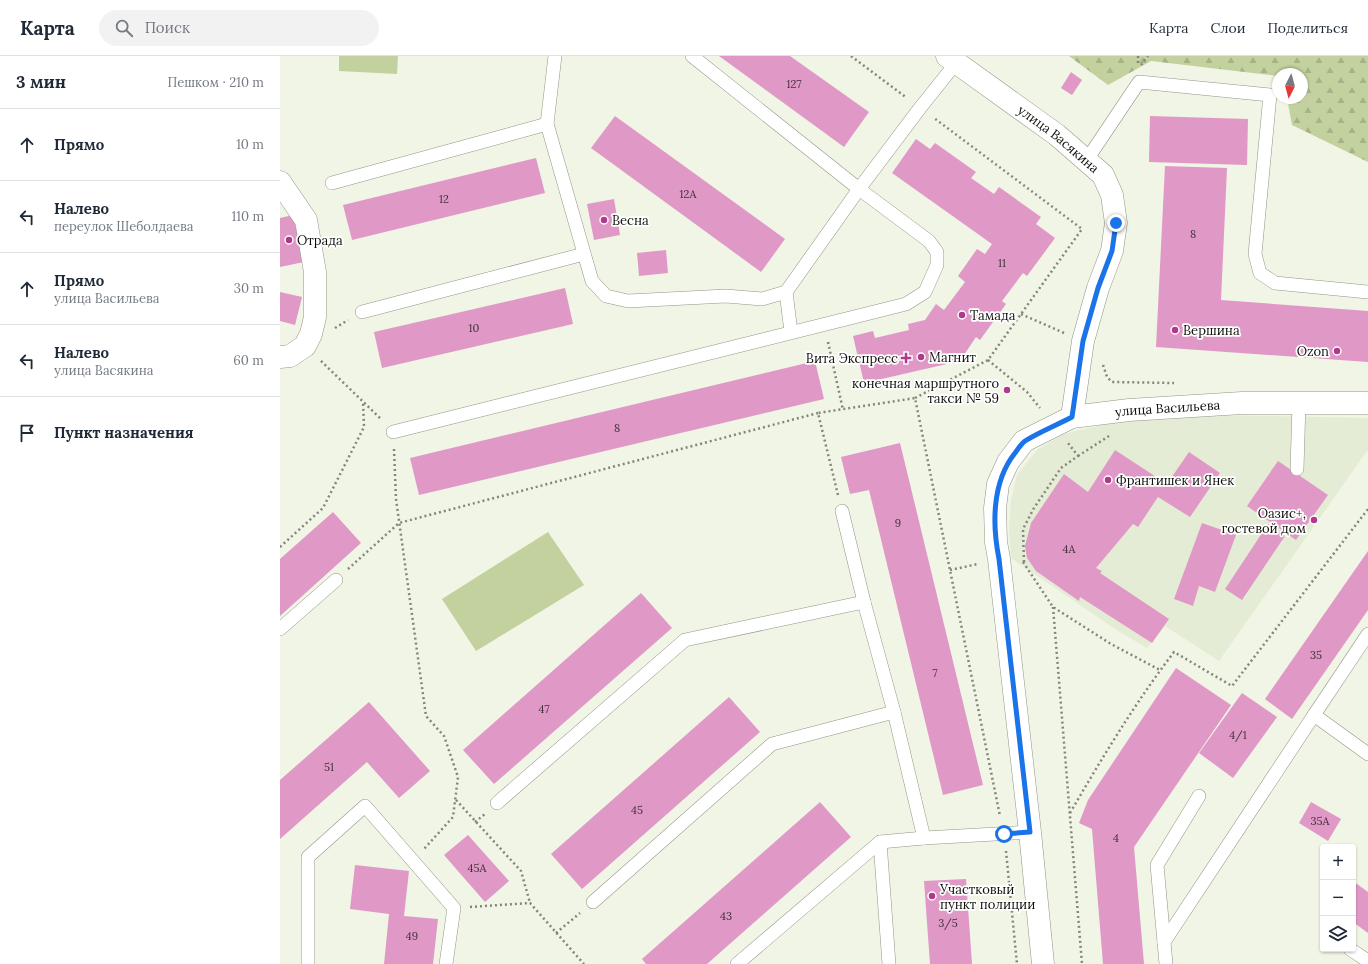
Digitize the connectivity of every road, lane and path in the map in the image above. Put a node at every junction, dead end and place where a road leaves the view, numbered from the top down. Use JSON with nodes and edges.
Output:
{"nodes":[{"id":1,"x":555,"y":56,"type":"edge"},
{"id":2,"x":692,"y":56,"type":"edge"},
{"id":3,"x":851,"y":56,"type":"edge"},
{"id":4,"x":1148,"y":56,"type":"edge"},
{"id":5,"x":951,"y":60,"type":"edge"},
{"id":6,"x":1138,"y":68,"type":"dead end"},
{"id":7,"x":920,"y":108,"type":"junction"},
{"id":8,"x":547,"y":124,"type":"junction"},
{"id":9,"x":1086,"y":161,"type":"junction"},
{"id":10,"x":280,"y":182,"type":"edge"},
{"id":11,"x":332,"y":183,"type":"dead end"},
{"id":12,"x":859,"y":188,"type":"junction"},
{"id":13,"x":584,"y":254,"type":"junction"},
{"id":14,"x":786,"y":292,"type":"junction"},
{"id":15,"x":1368,"y":292,"type":"edge"},
{"id":16,"x":362,"y":312,"type":"dead end"},
{"id":17,"x":1021,"y":314,"type":"junction"},
{"id":18,"x":824,"y":324,"type":"junction"},
{"id":19,"x":792,"y":332,"type":"junction"},
{"id":20,"x":1083,"y":341,"type":"junction"},
{"id":21,"x":305,"y":346,"type":"junction"},
{"id":22,"x":280,"y":356,"type":"edge"},
{"id":23,"x":1102,"y":363,"type":"dead end"},
{"id":24,"x":1174,"y":384,"type":"dead end"},
{"id":25,"x":914,"y":398,"type":"junction"},
{"id":26,"x":363,"y":401,"type":"junction"},
{"id":27,"x":1299,"y":403,"type":"junction"},
{"id":28,"x":1368,"y":403,"type":"edge"},
{"id":29,"x":843,"y":410,"type":"junction"},
{"id":30,"x":818,"y":413,"type":"junction"},
{"id":31,"x":1072,"y":417,"type":"junction"},
{"id":32,"x":393,"y":432,"type":"junction"},
{"id":33,"x":1296,"y":469,"type":"dead end"},
{"id":34,"x":1368,"y":509,"type":"edge"},
{"id":35,"x":842,"y":511,"type":"joint"},
{"id":36,"x":399,"y":523,"type":"junction"},
{"id":37,"x":280,"y":547,"type":"edge"},
{"id":38,"x":999,"y":559,"type":"junction"},
{"id":39,"x":950,"y":570,"type":"junction"},
{"id":40,"x":336,"y":580,"type":"joint"},
{"id":41,"x":864,"y":602,"type":"junction"},
{"id":42,"x":1053,"y":607,"type":"junction"},
{"id":43,"x":280,"y":629,"type":"edge"},
{"id":44,"x":1368,"y":634,"type":"edge"},
{"id":45,"x":1160,"y":670,"type":"junction"},
{"id":46,"x":894,"y":712,"type":"junction"},
{"id":47,"x":1314,"y":715,"type":"junction"},
{"id":48,"x":1368,"y":754,"type":"edge"},
{"id":49,"x":1200,"y":796,"type":"dead end"},
{"id":50,"x":455,"y":800,"type":"junction"},
{"id":51,"x":497,"y":803,"type":"dead end"},
{"id":52,"x":1070,"y":813,"type":"junction"},
{"id":53,"x":1030,"y":832,"type":"junction"},
{"id":54,"x":1004,"y":834,"type":"junction"},
{"id":55,"x":924,"y":838,"type":"junction"},
{"id":56,"x":880,"y":842,"type":"junction"},
{"id":57,"x":413,"y":861,"type":"junction"},
{"id":58,"x":593,"y":902,"type":"joint"},
{"id":59,"x":530,"y":904,"type":"junction"},
{"id":60,"x":454,"y":908,"type":"junction"},
{"id":61,"x":556,"y":933,"type":"junction"},
{"id":62,"x":1164,"y":942,"type":"junction"},
{"id":63,"x":1354,"y":952,"type":"edge"},
{"id":64,"x":1368,"y":962,"type":"edge"},
{"id":65,"x":582,"y":963,"type":"edge"},
{"id":66,"x":308,"y":964,"type":"edge"},
{"id":67,"x":446,"y":964,"type":"edge"},
{"id":68,"x":737,"y":964,"type":"edge"},
{"id":69,"x":889,"y":964,"type":"edge"},
{"id":70,"x":1017,"y":964,"type":"edge"},
{"id":71,"x":1043,"y":964,"type":"edge"},
{"id":72,"x":1082,"y":964,"type":"edge"},
{"id":73,"x":1166,"y":964,"type":"edge"}],
"edges":[{"from":1,"to":8,"type":"lane"},
{"from":2,"to":12,"type":"lane"},
{"from":3,"to":7,"type":"path"},
{"from":4,"to":6,"type":"path"},
{"from":5,"to":7,"type":"lane"},
{"from":5,"to":9,"type":"street","name":"улица Васякина"},
{"from":7,"to":12,"type":"lane"},
{"from":7,"to":17,"type":"path"},
{"from":8,"to":11,"type":"lane"},
{"from":8,"to":13,"type":"lane"},
{"from":9,"to":15,"type":"lane"},
{"from":9,"to":20,"type":"street","name":"улица Васякина"},
{"from":10,"to":21,"type":"street"},
{"from":12,"to":14,"type":"lane"},
{"from":12,"to":18,"type":"lane"},
{"from":13,"to":14,"type":"lane"},
{"from":13,"to":16,"type":"lane"},
{"from":14,"to":19,"type":"lane"},
{"from":17,"to":20,"type":"path"},
{"from":17,"to":25,"type":"path"},
{"from":18,"to":19,"type":"lane"},
{"from":18,"to":29,"type":"path"},
{"from":19,"to":32,"type":"lane"},
{"from":20,"to":31,"type":"street","name":"улица Васякина"},
{"from":21,"to":22,"type":"street"},
{"from":21,"to":26,"type":"path"},
{"from":23,"to":24,"type":"path"},
{"from":25,"to":29,"type":"path"},
{"from":25,"to":39,"type":"path"},
{"from":26,"to":32,"type":"path"},
{"from":26,"to":37,"type":"path"},
{"from":27,"to":28,"type":"street","name":"улица Васильева"},
{"from":27,"to":31,"type":"street","name":"улица Васильева"},
{"from":27,"to":33,"type":"lane"},
{"from":29,"to":30,"type":"path"},
{"from":30,"to":35,"type":"path"},
{"from":30,"to":36,"type":"path"},
{"from":31,"to":38,"type":"street","name":"улица Васильева"},
{"from":32,"to":36,"type":"path"},
{"from":34,"to":45,"type":"path"},
{"from":35,"to":41,"type":"lane"},
{"from":36,"to":40,"type":"path"},
{"from":36,"to":50,"type":"path"},
{"from":38,"to":39,"type":"path"},
{"from":38,"to":42,"type":"path"},
{"from":38,"to":53,"type":"street","name":"улица Васильева"},
{"from":39,"to":54,"type":"path"},
{"from":40,"to":43,"type":"lane"},
{"from":41,"to":46,"type":"lane"},
{"from":41,"to":51,"type":"lane"},
{"from":42,"to":45,"type":"path"},
{"from":42,"to":52,"type":"path"},
{"from":44,"to":47,"type":"lane"},
{"from":45,"to":52,"type":"path"},
{"from":46,"to":55,"type":"lane"},
{"from":46,"to":58,"type":"lane"},
{"from":47,"to":48,"type":"lane"},
{"from":47,"to":62,"type":"lane"},
{"from":49,"to":62,"type":"lane"},
{"from":50,"to":57,"type":"path"},
{"from":50,"to":59,"type":"path"},
{"from":52,"to":72,"type":"path"},
{"from":53,"to":54,"type":"lane"},
{"from":53,"to":71,"type":"street","name":"улица Васильева"},
{"from":54,"to":55,"type":"lane"},
{"from":54,"to":70,"type":"path"},
{"from":55,"to":56,"type":"lane"},
{"from":56,"to":68,"type":"lane"},
{"from":56,"to":69,"type":"lane"},
{"from":57,"to":60,"type":"lane"},
{"from":57,"to":66,"type":"lane"},
{"from":58,"to":61,"type":"path"},
{"from":59,"to":60,"type":"path"},
{"from":59,"to":61,"type":"path"},
{"from":60,"to":67,"type":"lane"},
{"from":61,"to":65,"type":"path"},
{"from":62,"to":73,"type":"lane"},
{"from":63,"to":64,"type":"lane"}]}
